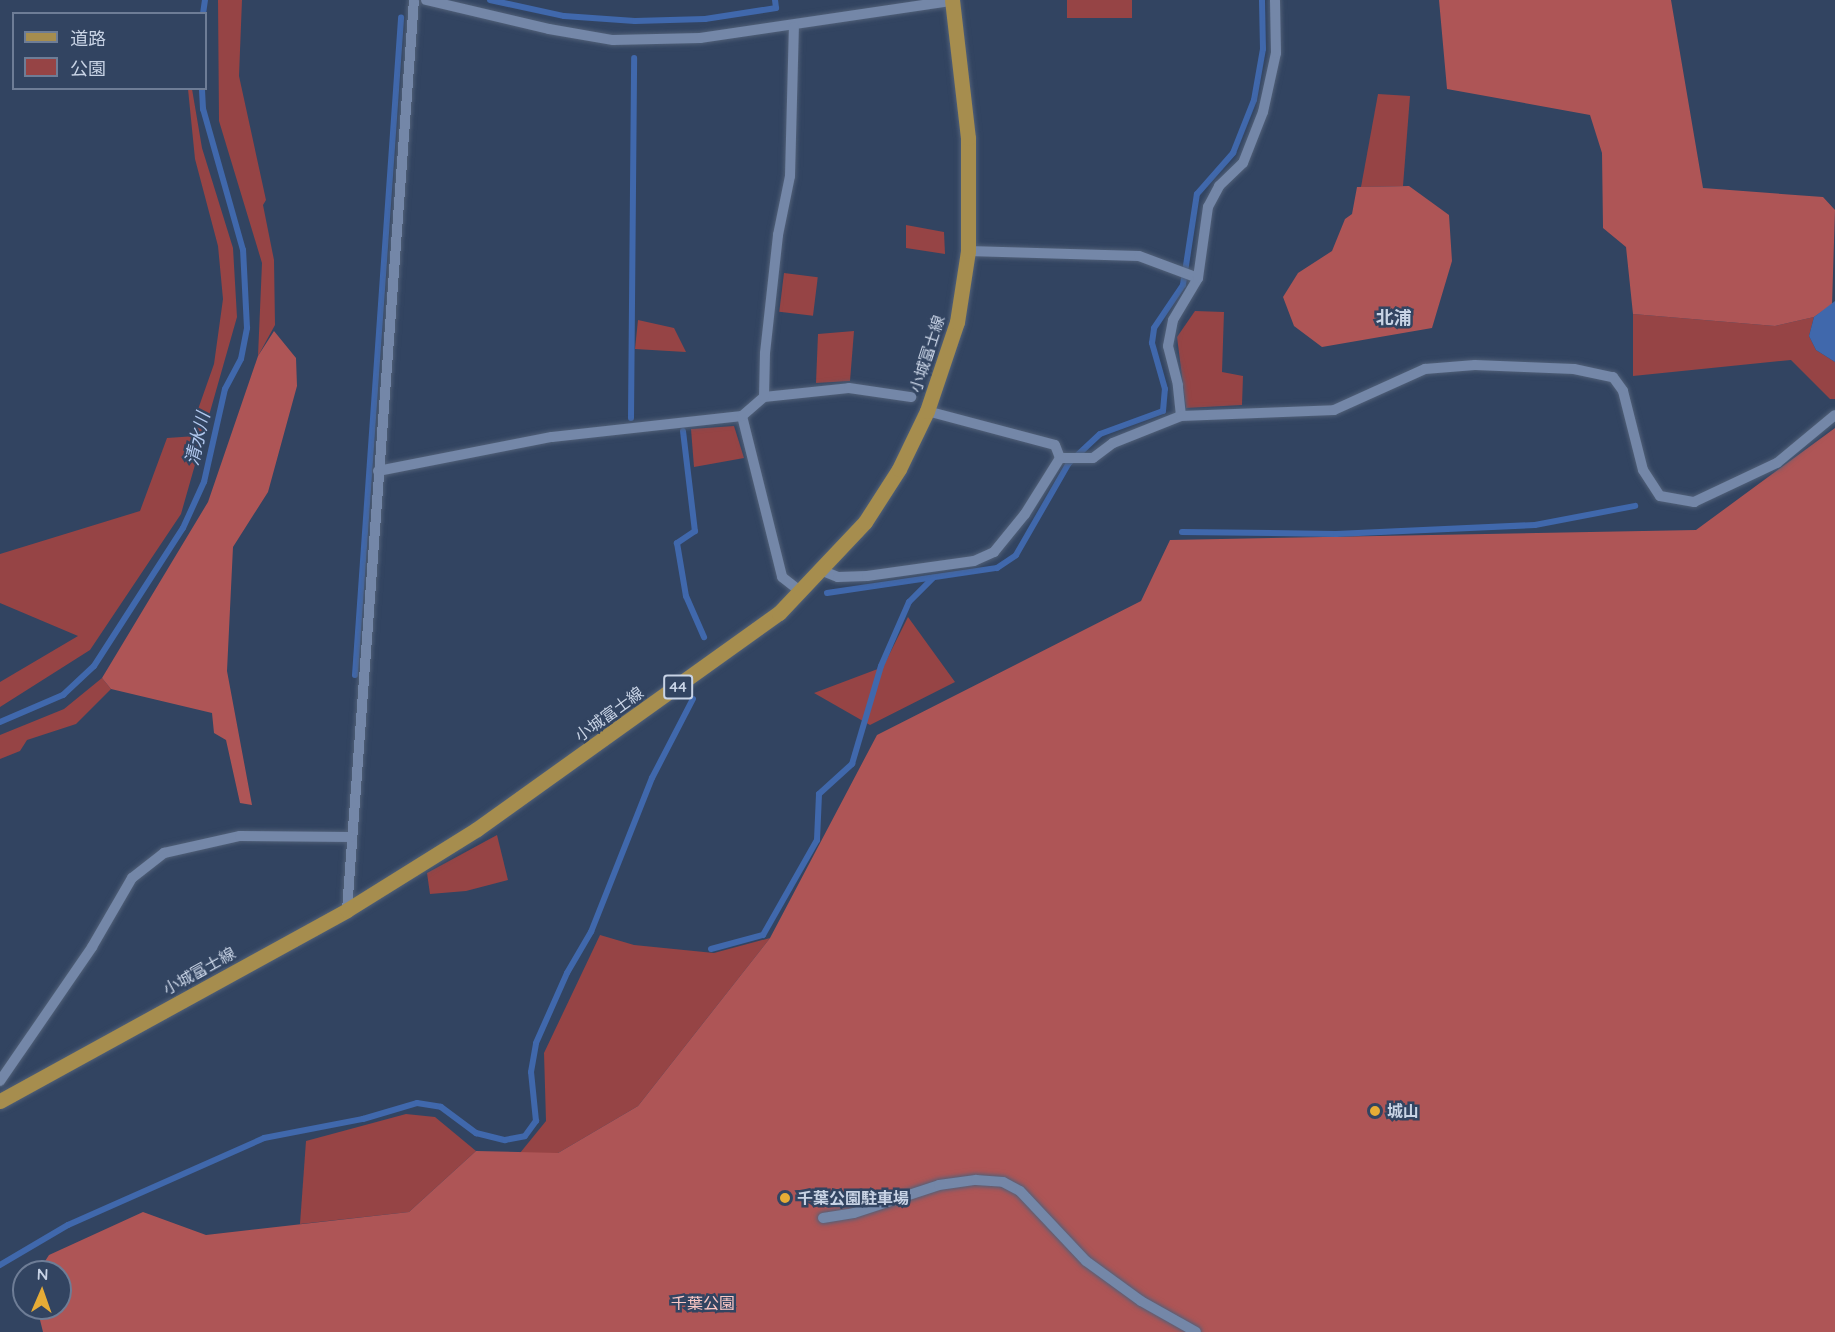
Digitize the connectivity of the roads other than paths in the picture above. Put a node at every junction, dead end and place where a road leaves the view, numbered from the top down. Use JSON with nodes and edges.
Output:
{"nodes":[{"id":1,"x":414,"y":0,"type":"edge"},
{"id":2,"x":426,"y":0,"type":"edge"},
{"id":3,"x":1275,"y":0,"type":"edge"},
{"id":4,"x":952,"y":1,"type":"edge"},
{"id":5,"x":794,"y":27,"type":"junction"},
{"id":6,"x":968,"y":251,"type":"junction"},
{"id":7,"x":1198,"y":278,"type":"junction"},
{"id":8,"x":765,"y":397,"type":"junction"},
{"id":9,"x":911,"y":397,"type":"dead end"},
{"id":10,"x":927,"y":411,"type":"junction"},
{"id":11,"x":1835,"y":415,"type":"edge"},
{"id":12,"x":742,"y":416,"type":"junction"},
{"id":13,"x":1181,"y":416,"type":"junction"},
{"id":14,"x":1060,"y":458,"type":"junction"},
{"id":15,"x":378,"y":471,"type":"junction"},
{"id":16,"x":823,"y":571,"type":"junction"},
{"id":17,"x":801,"y":592,"type":"junction"},
{"id":18,"x":351,"y":837,"type":"junction"},
{"id":19,"x":347,"y":910,"type":"junction"},
{"id":20,"x":0,"y":1081,"type":"edge"},
{"id":21,"x":0,"y":1101,"type":"edge"},
{"id":22,"x":823,"y":1218,"type":"dead end"},
{"id":23,"x":1196,"y":1332,"type":"edge"}],
"edges":[{"from":1,"to":15,"type":"street"},
{"from":2,"to":5,"type":"street"},
{"from":3,"to":7,"type":"street"},
{"from":4,"to":5,"type":"street"},
{"from":4,"to":6,"type":"main road","name":"小城富士線","number":"44"},
{"from":5,"to":8,"type":"street"},
{"from":6,"to":7,"type":"street"},
{"from":6,"to":10,"type":"main road","name":"小城富士線","number":"44"},
{"from":7,"to":13,"type":"street"},
{"from":8,"to":9,"type":"street"},
{"from":8,"to":12,"type":"street"},
{"from":10,"to":14,"type":"street"},
{"from":10,"to":16,"type":"main road","name":"小城富士線","number":"44"},
{"from":11,"to":13,"type":"street"},
{"from":12,"to":15,"type":"street"},
{"from":12,"to":17,"type":"street"},
{"from":13,"to":14,"type":"street"},
{"from":14,"to":16,"type":"street"},
{"from":15,"to":18,"type":"street"},
{"from":16,"to":17,"type":"main road","name":"小城富士線","number":"44"},
{"from":17,"to":19,"type":"main road","name":"小城富士線","number":"44"},
{"from":18,"to":19,"type":"street"},
{"from":18,"to":20,"type":"street"},
{"from":19,"to":21,"type":"main road","name":"小城富士線","number":"44"},
{"from":22,"to":23,"type":"street"}]}
